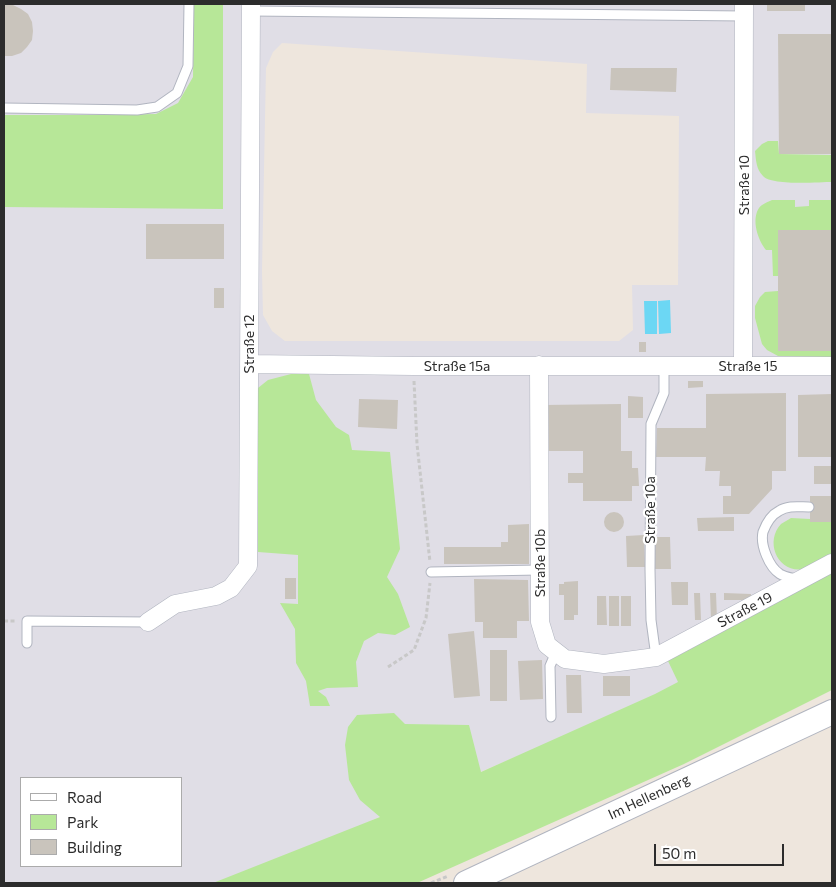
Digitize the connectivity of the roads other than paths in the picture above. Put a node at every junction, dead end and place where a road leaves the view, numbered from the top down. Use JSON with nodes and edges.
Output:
{"nodes":[{"id":1,"x":188,"y":4,"type":"edge"},
{"id":2,"x":251,"y":7,"type":"edge"},
{"id":3,"x":744,"y":10,"type":"edge"},
{"id":4,"x":4,"y":108,"type":"edge"},
{"id":5,"x":249,"y":364,"type":"junction"},
{"id":6,"x":539,"y":365,"type":"junction"},
{"id":7,"x":664,"y":366,"type":"junction"},
{"id":8,"x":743,"y":366,"type":"junction"},
{"id":9,"x":832,"y":366,"type":"edge"},
{"id":10,"x":809,"y":507,"type":"dead end"},
{"id":11,"x":832,"y":563,"type":"edge"},
{"id":12,"x":539,"y":570,"type":"junction"},
{"id":13,"x":431,"y":572,"type":"road end"},
{"id":14,"x":801,"y":580,"type":"junction"},
{"id":15,"x":148,"y":622,"type":"joint"},
{"id":16,"x":27,"y":643,"type":"dead end"},
{"id":17,"x":556,"y":652,"type":"junction"},
{"id":18,"x":656,"y":657,"type":"junction"},
{"id":19,"x":832,"y":712,"type":"edge"},
{"id":20,"x":551,"y":717,"type":"dead end"},
{"id":21,"x":466,"y":883,"type":"edge"}],
"edges":[{"from":1,"to":4,"type":"lane"},
{"from":2,"to":3,"type":"lane"},
{"from":2,"to":5,"type":"street","name":"Straße 12"},
{"from":3,"to":8,"type":"street","name":"Straße 10"},
{"from":5,"to":6,"type":"street","name":"Straße 15a"},
{"from":5,"to":15,"type":"street","name":"Straße 12"},
{"from":6,"to":7,"type":"street","name":"Straße 15a"},
{"from":6,"to":12,"type":"street","name":"Straße 10b"},
{"from":7,"to":8,"type":"street","name":"Straße 15"},
{"from":7,"to":18,"type":"lane","name":"Straße 10a"},
{"from":8,"to":9,"type":"street","name":"Straße 15"},
{"from":10,"to":14,"type":"lane"},
{"from":11,"to":14,"type":"street","name":"Straße 19"},
{"from":12,"to":13,"type":"lane"},
{"from":12,"to":17,"type":"street","name":"Straße 10b"},
{"from":14,"to":18,"type":"street","name":"Straße 19"},
{"from":15,"to":16,"type":"lane"},
{"from":17,"to":18,"type":"street"},
{"from":17,"to":20,"type":"lane"},
{"from":19,"to":21,"type":"main road","name":"Im Hellenberg"}]}
